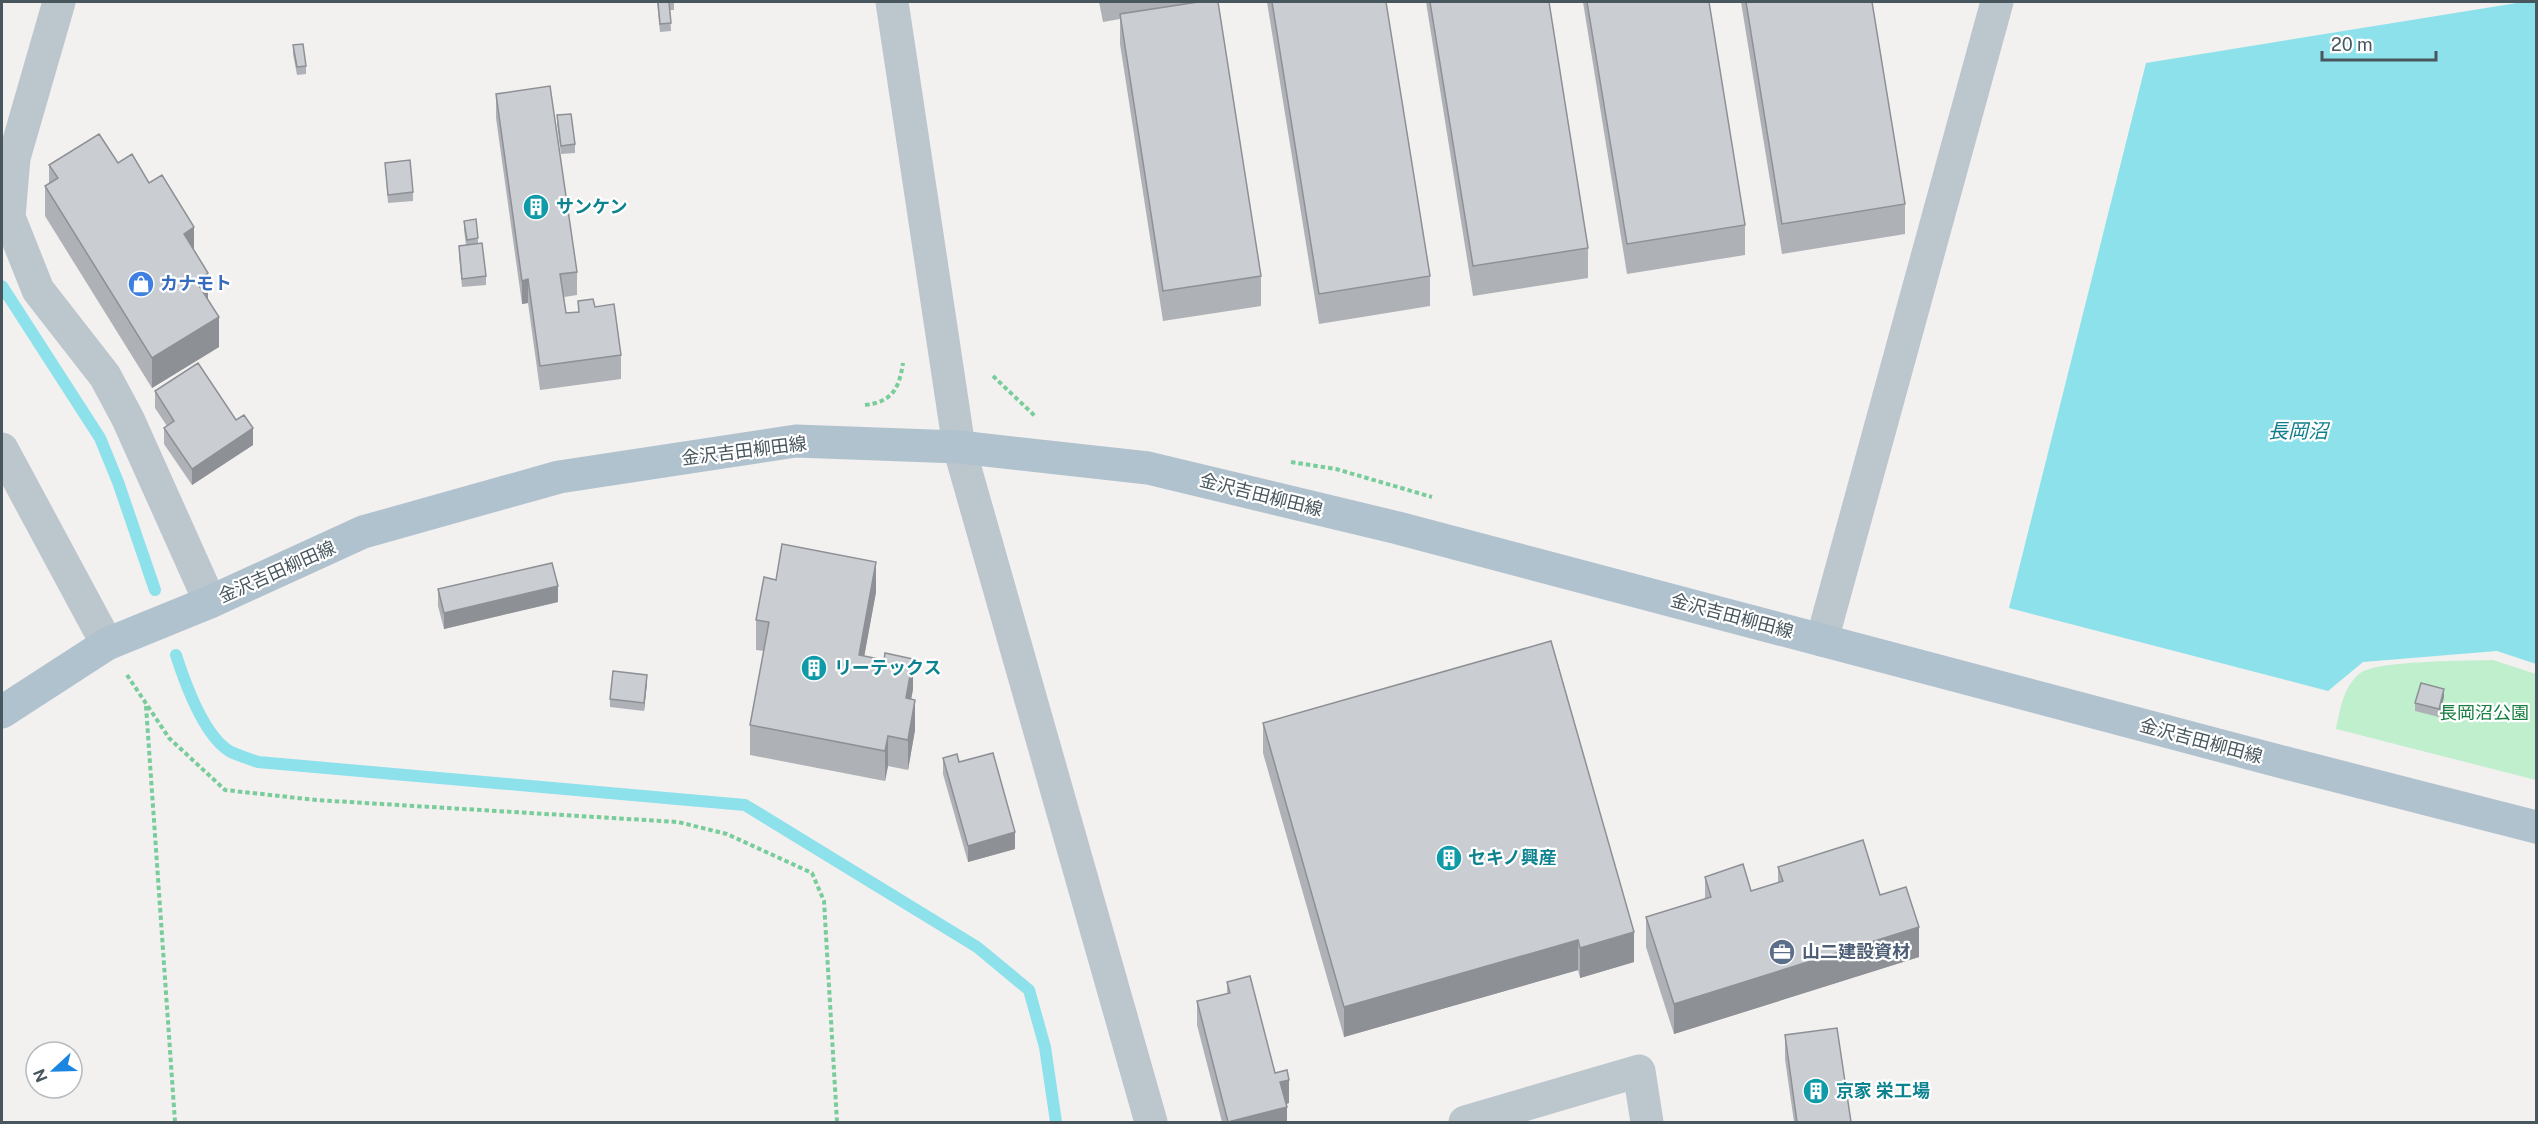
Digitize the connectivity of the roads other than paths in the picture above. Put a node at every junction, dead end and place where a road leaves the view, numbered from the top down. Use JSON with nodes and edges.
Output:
{"nodes":[{"id":1,"x":59,"y":2,"type":"edge"},
{"id":2,"x":892,"y":2,"type":"edge"},
{"id":3,"x":1997,"y":2,"type":"edge"},
{"id":4,"x":959,"y":447,"type":"junction"},
{"id":5,"x":2,"y":449,"type":"edge"},
{"id":6,"x":210,"y":602,"type":"junction"},
{"id":7,"x":1822,"y":640,"type":"junction"},
{"id":8,"x":107,"y":644,"type":"junction"},
{"id":9,"x":2,"y":712,"type":"edge"},
{"id":10,"x":2536,"y":827,"type":"edge"},
{"id":11,"x":1151,"y":1122,"type":"edge"},
{"id":12,"x":1465,"y":1122,"type":"edge"},
{"id":13,"x":1647,"y":1122,"type":"edge"}],
"edges":[{"from":1,"to":6,"type":"street"},
{"from":2,"to":4,"type":"street"},
{"from":3,"to":7,"type":"street"},
{"from":4,"to":6,"type":"main road","name":"金沢吉田柳田線"},
{"from":4,"to":7,"type":"main road","name":"金沢吉田柳田線"},
{"from":4,"to":11,"type":"street"},
{"from":5,"to":8,"type":"street"},
{"from":6,"to":8,"type":"main road","name":"金沢吉田柳田線"},
{"from":7,"to":10,"type":"main road","name":"金沢吉田柳田線"},
{"from":8,"to":9,"type":"main road","name":"金沢吉田柳田線"},
{"from":12,"to":13,"type":"street"}]}
